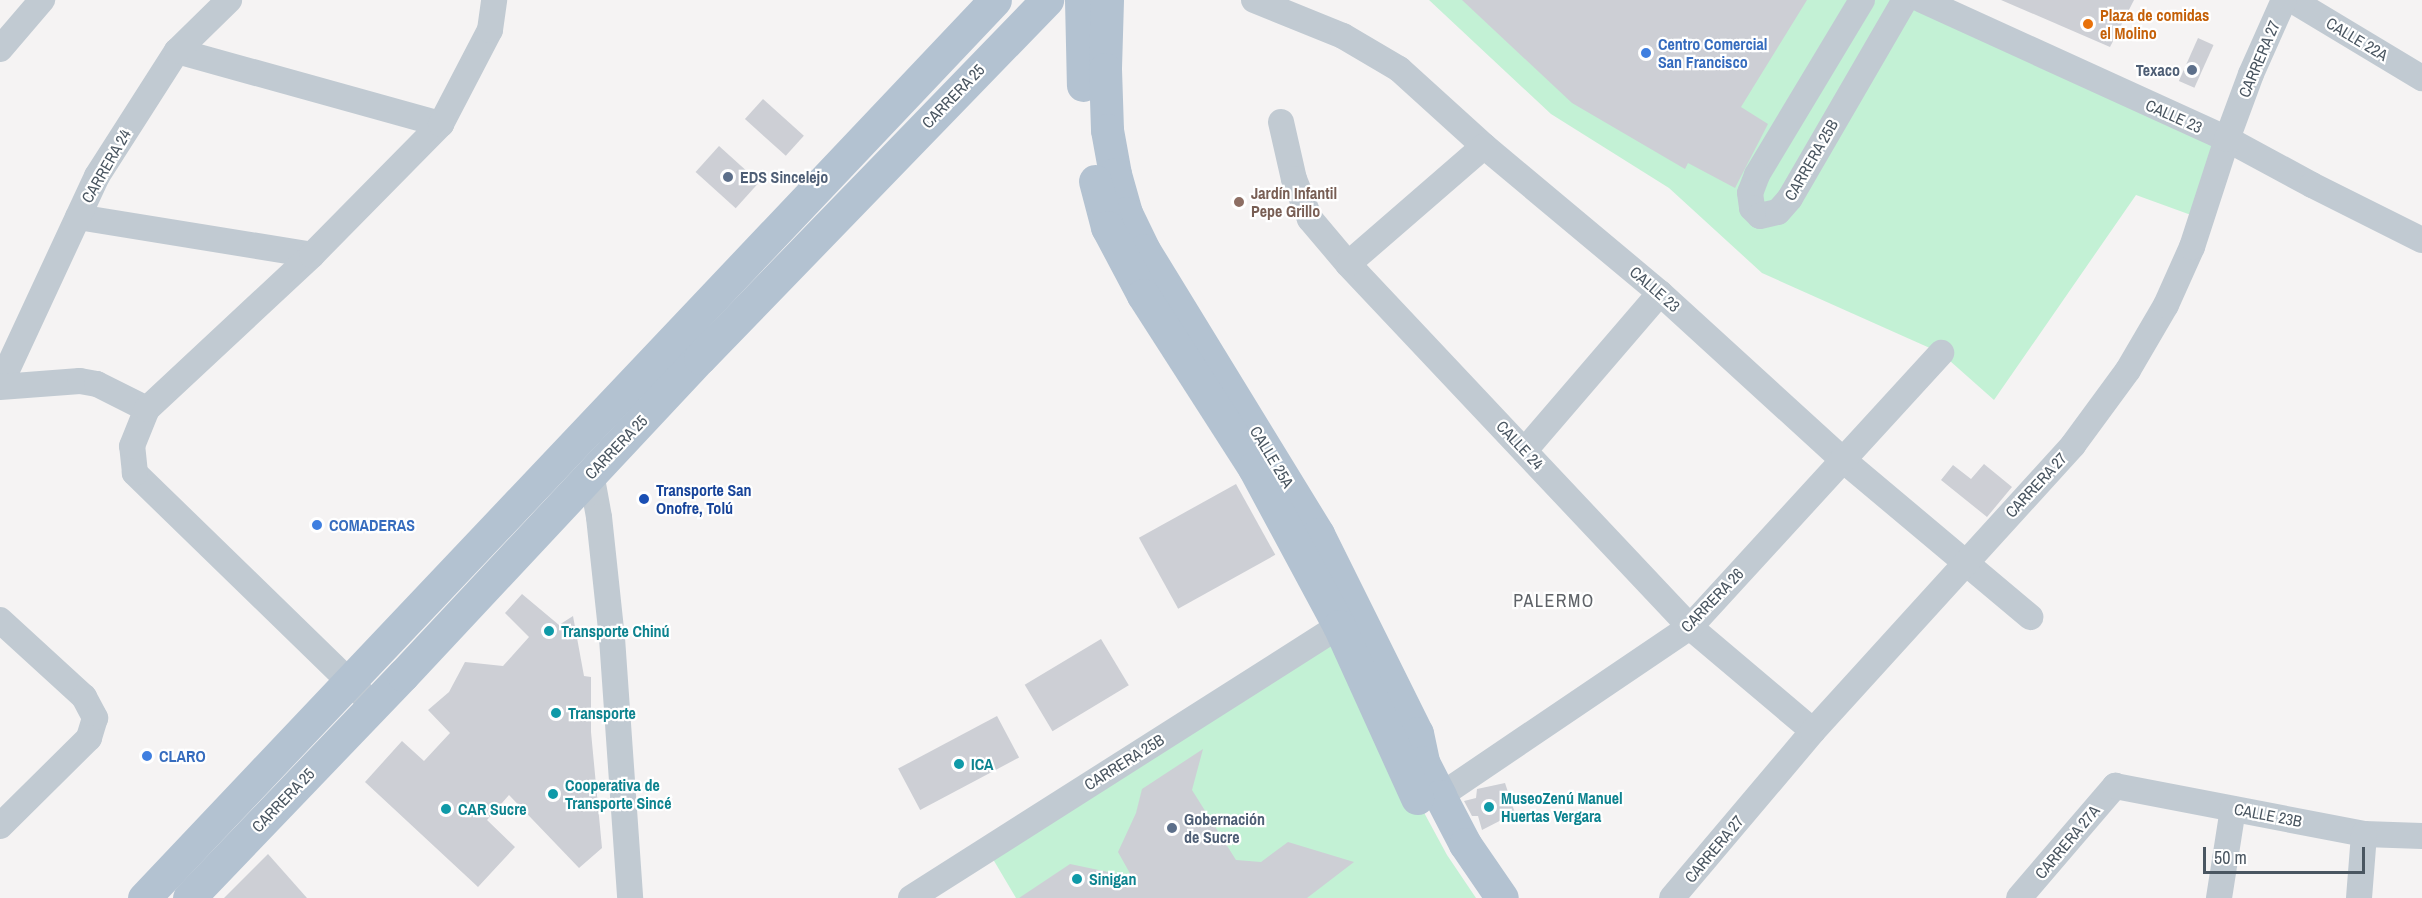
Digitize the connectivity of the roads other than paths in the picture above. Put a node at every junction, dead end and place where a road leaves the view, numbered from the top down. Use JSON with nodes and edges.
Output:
{"nodes":[{"id":1,"x":42,"y":0,"type":"edge"},
{"id":2,"x":229,"y":0,"type":"edge"},
{"id":3,"x":494,"y":0,"type":"edge"},
{"id":4,"x":996,"y":0,"type":"edge"},
{"id":5,"x":1047,"y":0,"type":"edge"},
{"id":6,"x":1254,"y":0,"type":"edge"},
{"id":7,"x":1862,"y":0,"type":"edge"},
{"id":8,"x":1905,"y":0,"type":"edge"},
{"id":9,"x":1922,"y":0,"type":"edge"},
{"id":10,"x":2284,"y":0,"type":"edge"},
{"id":11,"x":2292,"y":0,"type":"edge"},
{"id":12,"x":1100,"y":2,"type":"edge"},
{"id":13,"x":0,"y":49,"type":"edge"},
{"id":14,"x":177,"y":51,"type":"junction"},
{"id":15,"x":2422,"y":78,"type":"edge"},
{"id":16,"x":1281,"y":122,"type":"dead end"},
{"id":17,"x":441,"y":124,"type":"junction"},
{"id":18,"x":2227,"y":139,"type":"junction"},
{"id":19,"x":1485,"y":147,"type":"junction"},
{"id":20,"x":78,"y":217,"type":"junction"},
{"id":21,"x":2422,"y":240,"type":"edge"},
{"id":22,"x":312,"y":255,"type":"junction"},
{"id":23,"x":1348,"y":264,"type":"junction"},
{"id":24,"x":1660,"y":293,"type":"junction"},
{"id":25,"x":1941,"y":353,"type":"dead end"},
{"id":26,"x":0,"y":386,"type":"edge"},
{"id":27,"x":147,"y":409,"type":"junction"},
{"id":28,"x":1525,"y":450,"type":"junction"},
{"id":29,"x":1842,"y":459,"type":"junction"},
{"id":30,"x":591,"y":472,"type":"junction"},
{"id":31,"x":1965,"y":563,"type":"junction"},
{"id":32,"x":2030,"y":617,"type":"dead end"},
{"id":33,"x":0,"y":620,"type":"edge"},
{"id":34,"x":1339,"y":626,"type":"junction"},
{"id":35,"x":1690,"y":627,"type":"junction"},
{"id":36,"x":348,"y":681,"type":"junction"},
{"id":37,"x":374,"y":705,"type":"junction"},
{"id":38,"x":1813,"y":731,"type":"junction"},
{"id":39,"x":1424,"y":762,"type":"junction"},
{"id":40,"x":2115,"y":786,"type":"joint"},
{"id":41,"x":1440,"y":796,"type":"junction"},
{"id":42,"x":2233,"y":808,"type":"junction"},
{"id":43,"x":0,"y":826,"type":"edge"},
{"id":44,"x":2364,"y":834,"type":"junction"},
{"id":45,"x":2422,"y":836,"type":"edge"},
{"id":46,"x":144,"y":898,"type":"edge"},
{"id":47,"x":189,"y":898,"type":"edge"},
{"id":48,"x":630,"y":898,"type":"edge"},
{"id":49,"x":910,"y":898,"type":"edge"},
{"id":50,"x":1476,"y":898,"type":"edge"},
{"id":51,"x":1502,"y":898,"type":"edge"},
{"id":52,"x":1672,"y":898,"type":"edge"},
{"id":53,"x":2019,"y":898,"type":"edge"},
{"id":54,"x":2219,"y":898,"type":"edge"},
{"id":55,"x":2359,"y":898,"type":"edge"}],
"edges":[{"from":1,"to":13,"type":"street"},
{"from":2,"to":14,"type":"street","name":"CARRERA 24"},
{"from":3,"to":17,"type":"street"},
{"from":4,"to":36,"type":"main road","name":"CARRERA 25"},
{"from":5,"to":30,"type":"main road","name":"CARRERA 25"},
{"from":6,"to":19,"type":"street","name":"CALLE 23"},
{"from":7,"to":8,"type":"street","name":"CARRERA 25B"},
{"from":9,"to":18,"type":"street","name":"CALLE 23"},
{"from":10,"to":18,"type":"street","name":"CARRERA 27"},
{"from":11,"to":15,"type":"street","name":"CALLE 22A"},
{"from":12,"to":34,"type":"main road","name":"CALLE 25A"},
{"from":12,"to":39,"type":"main road","name":"CALLE 25A"},
{"from":14,"to":17,"type":"street"},
{"from":14,"to":20,"type":"street","name":"CARRERA 24"},
{"from":16,"to":23,"type":"street","name":"CALLE 24"},
{"from":17,"to":22,"type":"street"},
{"from":18,"to":21,"type":"street","name":"CALLE 23"},
{"from":18,"to":31,"type":"street","name":"CARRERA 27"},
{"from":19,"to":23,"type":"street"},
{"from":19,"to":24,"type":"street","name":"CALLE 23"},
{"from":20,"to":22,"type":"street"},
{"from":20,"to":26,"type":"street","name":"CARRERA 24"},
{"from":22,"to":27,"type":"street"},
{"from":23,"to":28,"type":"street","name":"CALLE 24"},
{"from":24,"to":28,"type":"street"},
{"from":24,"to":29,"type":"street","name":"CALLE 23"},
{"from":25,"to":29,"type":"street","name":"CARRERA 26"},
{"from":26,"to":27,"type":"street"},
{"from":27,"to":36,"type":"street"},
{"from":28,"to":35,"type":"street","name":"CALLE 24"},
{"from":29,"to":31,"type":"street","name":"CALLE 23"},
{"from":29,"to":35,"type":"street","name":"CARRERA 26"},
{"from":30,"to":37,"type":"main road","name":"CARRERA 25"},
{"from":30,"to":48,"type":"street"},
{"from":31,"to":32,"type":"street","name":"CALLE 23"},
{"from":31,"to":38,"type":"street","name":"CARRERA 27"},
{"from":33,"to":43,"type":"street"},
{"from":34,"to":39,"type":"main road"},
{"from":34,"to":49,"type":"street","name":"CARRERA 25B"},
{"from":34,"to":50,"type":"main road","name":"CALLE 25A"},
{"from":35,"to":38,"type":"street","name":"CALLE 24"},
{"from":35,"to":41,"type":"street","name":"CARRERA 26"},
{"from":36,"to":37,"type":"street"},
{"from":36,"to":46,"type":"main road","name":"CARRERA 25"},
{"from":37,"to":47,"type":"main road","name":"CARRERA 25"},
{"from":38,"to":52,"type":"street","name":"CARRERA 27"},
{"from":39,"to":41,"type":"main road","name":"CALLE 25A"},
{"from":40,"to":42,"type":"street","name":"CALLE 23B"},
{"from":40,"to":53,"type":"street","name":"CARRERA 27A"},
{"from":41,"to":51,"type":"main road","name":"CALLE 25A"},
{"from":42,"to":44,"type":"street","name":"CALLE 23B"},
{"from":42,"to":54,"type":"street"},
{"from":44,"to":45,"type":"street","name":"CALLE 23B"},
{"from":44,"to":55,"type":"street"}]}
